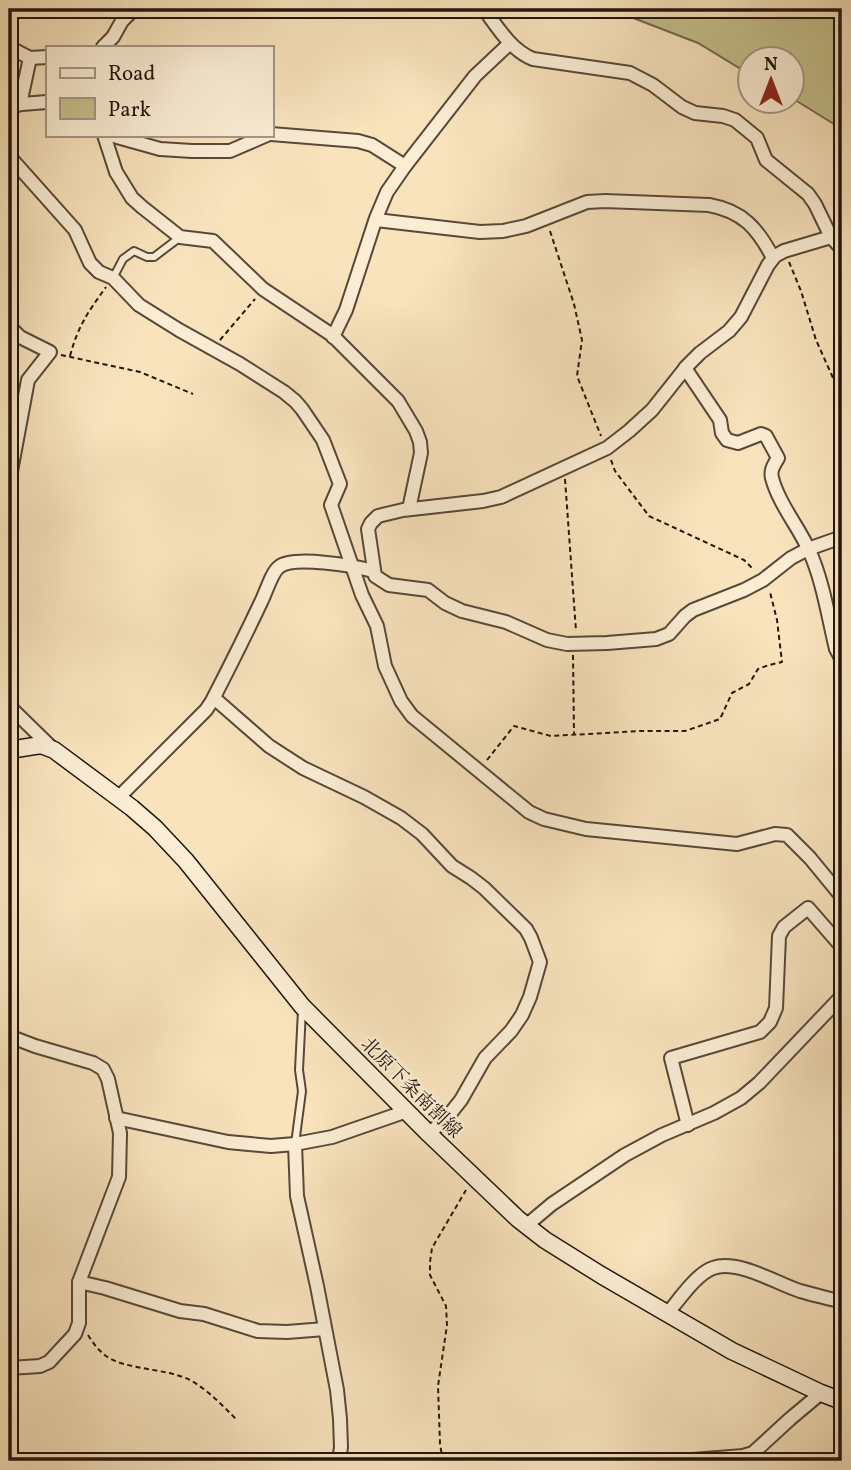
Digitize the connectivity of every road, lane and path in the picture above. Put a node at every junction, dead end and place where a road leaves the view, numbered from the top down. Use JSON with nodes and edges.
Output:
{"nodes":[{"id":1,"x":134,"y":9,"type":"edge"},
{"id":2,"x":484,"y":9,"type":"edge"},
{"id":3,"x":510,"y":43,"type":"junction"},
{"id":4,"x":104,"y":46,"type":"edge"},
{"id":5,"x":9,"y":47,"type":"edge"},
{"id":6,"x":46,"y":57,"type":"edge"},
{"id":7,"x":30,"y":58,"type":"junction"},
{"id":8,"x":46,"y":102,"type":"edge"},
{"id":9,"x":14,"y":106,"type":"edge"},
{"id":10,"x":273,"y":134,"type":"edge"},
{"id":11,"x":104,"y":136,"type":"edge"},
{"id":12,"x":114,"y":136,"type":"edge"},
{"id":13,"x":264,"y":136,"type":"edge"},
{"id":14,"x":9,"y":156,"type":"edge"},
{"id":15,"x":405,"y":166,"type":"junction"},
{"id":16,"x":376,"y":220,"type":"junction"},
{"id":17,"x":180,"y":237,"type":"junction"},
{"id":18,"x":831,"y":237,"type":"junction"},
{"id":19,"x":842,"y":248,"type":"edge"},
{"id":20,"x":779,"y":255,"type":"junction"},
{"id":21,"x":113,"y":278,"type":"junction"},
{"id":22,"x":263,"y":289,"type":"junction"},
{"id":23,"x":9,"y":326,"type":"edge"},
{"id":24,"x":333,"y":337,"type":"junction"},
{"id":25,"x":213,"y":350,"type":"junction"},
{"id":26,"x":50,"y":352,"type":"junction"},
{"id":27,"x":69,"y":357,"type":"junction"},
{"id":28,"x":685,"y":368,"type":"junction"},
{"id":29,"x":192,"y":394,"type":"dead end"},
{"id":30,"x":842,"y":398,"type":"edge"},
{"id":31,"x":565,"y":468,"type":"junction"},
{"id":32,"x":9,"y":482,"type":"edge"},
{"id":33,"x":409,"y":509,"type":"junction"},
{"id":34,"x":842,"y":537,"type":"edge"},
{"id":35,"x":808,"y":549,"type":"junction"},
{"id":36,"x":352,"y":565,"type":"junction"},
{"id":37,"x":373,"y":571,"type":"junction"},
{"id":38,"x":763,"y":580,"type":"junction"},
{"id":39,"x":575,"y":644,"type":"junction"},
{"id":40,"x":842,"y":660,"type":"edge"},
{"id":41,"x":214,"y":698,"type":"junction"},
{"id":42,"x":9,"y":706,"type":"edge"},
{"id":43,"x":574,"y":734,"type":"junction"},
{"id":44,"x":9,"y":750,"type":"edge"},
{"id":45,"x":54,"y":750,"type":"junction"},
{"id":46,"x":476,"y":770,"type":"junction"},
{"id":47,"x":118,"y":798,"type":"junction"},
{"id":48,"x":842,"y":897,"type":"edge"},
{"id":49,"x":842,"y":947,"type":"edge"},
{"id":50,"x":842,"y":996,"type":"edge"},
{"id":51,"x":302,"y":1006,"type":"junction"},
{"id":52,"x":9,"y":1036,"type":"edge"},
{"id":53,"x":407,"y":1111,"type":"junction"},
{"id":54,"x":116,"y":1118,"type":"junction"},
{"id":55,"x":688,"y":1125,"type":"junction"},
{"id":56,"x":429,"y":1134,"type":"junction"},
{"id":57,"x":295,"y":1144,"type":"junction"},
{"id":58,"x":473,"y":1177,"type":"junction"},
{"id":59,"x":527,"y":1226,"type":"junction"},
{"id":60,"x":79,"y":1282,"type":"junction"},
{"id":61,"x":842,"y":1302,"type":"edge"},
{"id":62,"x":667,"y":1314,"type":"junction"},
{"id":63,"x":79,"y":1323,"type":"junction"},
{"id":64,"x":325,"y":1329,"type":"junction"},
{"id":65,"x":9,"y":1368,"type":"edge"},
{"id":66,"x":821,"y":1393,"type":"junction"},
{"id":67,"x":841,"y":1399,"type":"edge"},
{"id":68,"x":236,"y":1419,"type":"dead end"},
{"id":69,"x":700,"y":1460,"type":"edge"},
{"id":70,"x":339,"y":1461,"type":"edge"},
{"id":71,"x":443,"y":1461,"type":"edge"},
{"id":72,"x":680,"y":1461,"type":"edge"}],
"edges":[{"from":1,"to":4,"type":"street"},
{"from":2,"to":3,"type":"street"},
{"from":3,"to":15,"type":"street"},
{"from":3,"to":18,"type":"street"},
{"from":5,"to":7,"type":"street"},
{"from":6,"to":7,"type":"street"},
{"from":7,"to":9,"type":"street"},
{"from":8,"to":9,"type":"street"},
{"from":10,"to":15,"type":"street"},
{"from":11,"to":17,"type":"street"},
{"from":12,"to":13,"type":"street"},
{"from":14,"to":21,"type":"street"},
{"from":15,"to":16,"type":"street"},
{"from":16,"to":20,"type":"street"},
{"from":16,"to":24,"type":"street"},
{"from":17,"to":21,"type":"lane"},
{"from":17,"to":22,"type":"street"},
{"from":18,"to":19,"type":"street"},
{"from":18,"to":20,"type":"street"},
{"from":20,"to":28,"type":"street"},
{"from":20,"to":30,"type":"path"},
{"from":21,"to":25,"type":"street"},
{"from":21,"to":27,"type":"path"},
{"from":22,"to":24,"type":"street"},
{"from":22,"to":25,"type":"path"},
{"from":23,"to":26,"type":"street"},
{"from":24,"to":33,"type":"street"},
{"from":25,"to":36,"type":"street"},
{"from":26,"to":27,"type":"path"},
{"from":26,"to":32,"type":"street"},
{"from":27,"to":29,"type":"path"},
{"from":28,"to":31,"type":"street"},
{"from":28,"to":35,"type":"street"},
{"from":31,"to":33,"type":"street"},
{"from":31,"to":39,"type":"path"},
{"from":33,"to":37,"type":"street"},
{"from":34,"to":35,"type":"street"},
{"from":35,"to":38,"type":"street"},
{"from":35,"to":40,"type":"street"},
{"from":36,"to":37,"type":"street"},
{"from":36,"to":41,"type":"street"},
{"from":36,"to":46,"type":"street"},
{"from":37,"to":39,"type":"street"},
{"from":38,"to":39,"type":"street"},
{"from":38,"to":43,"type":"path"},
{"from":39,"to":43,"type":"path"},
{"from":41,"to":47,"type":"street"},
{"from":41,"to":56,"type":"street"},
{"from":42,"to":45,"type":"street"},
{"from":43,"to":46,"type":"path"},
{"from":44,"to":45,"type":"main road"},
{"from":45,"to":47,"type":"main road","name":"北原下条南割線"},
{"from":46,"to":48,"type":"street"},
{"from":47,"to":51,"type":"main road","name":"北原下条南割線"},
{"from":49,"to":55,"type":"street"},
{"from":50,"to":55,"type":"street"},
{"from":51,"to":53,"type":"main road","name":"北原下条南割線"},
{"from":51,"to":57,"type":"lane"},
{"from":52,"to":54,"type":"street"},
{"from":53,"to":56,"type":"main road","name":"北原下条南割線"},
{"from":53,"to":57,"type":"street"},
{"from":54,"to":57,"type":"street"},
{"from":54,"to":60,"type":"street"},
{"from":55,"to":59,"type":"street"},
{"from":56,"to":58,"type":"main road","name":"北原下条南割線"},
{"from":57,"to":64,"type":"street"},
{"from":58,"to":59,"type":"main road","name":"北原下条南割線"},
{"from":58,"to":71,"type":"path"},
{"from":59,"to":62,"type":"main road","name":"北原下条南割線"},
{"from":60,"to":63,"type":"street"},
{"from":60,"to":64,"type":"street"},
{"from":61,"to":62,"type":"street"},
{"from":62,"to":66,"type":"main road","name":"北原下条南割線"},
{"from":63,"to":65,"type":"street"},
{"from":63,"to":68,"type":"path"},
{"from":64,"to":70,"type":"street"},
{"from":66,"to":67,"type":"main road","name":"北原下条南割線"},
{"from":66,"to":69,"type":"street"},
{"from":69,"to":72,"type":"street"}]}
